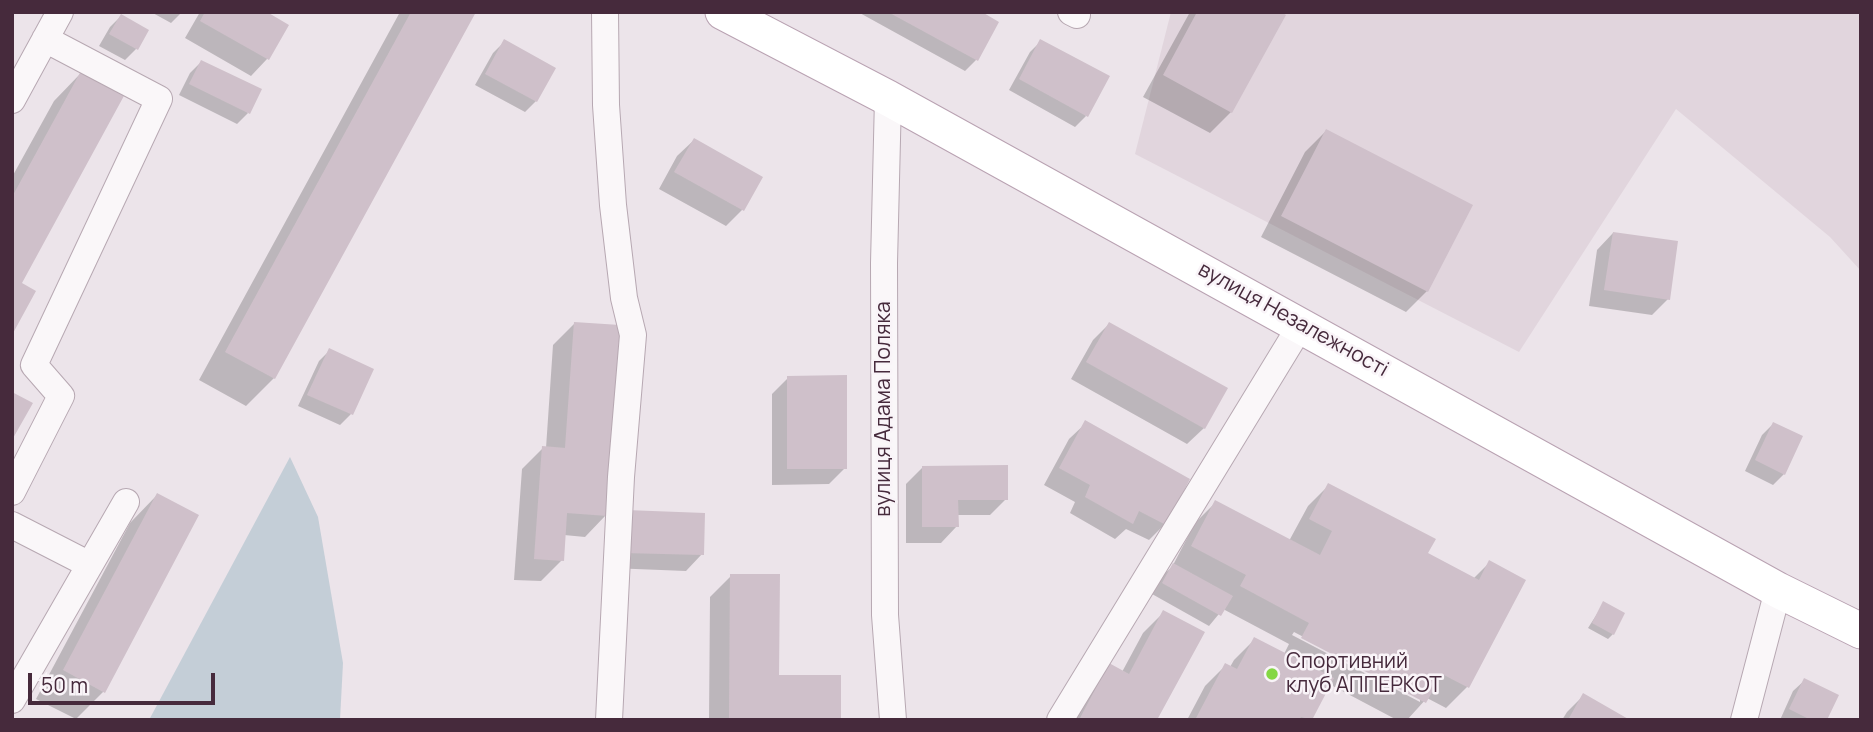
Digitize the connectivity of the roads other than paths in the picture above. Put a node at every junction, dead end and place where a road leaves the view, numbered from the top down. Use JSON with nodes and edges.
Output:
{"nodes":[{"id":1,"x":60,"y":12,"type":"edge"},
{"id":2,"x":606,"y":12,"type":"edge"},
{"id":3,"x":723,"y":12,"type":"edge"},
{"id":4,"x":46,"y":39,"type":"junction"},
{"id":5,"x":16,"y":85,"type":"edge"},
{"id":6,"x":888,"y":98,"type":"junction"},
{"id":7,"x":1301,"y":325,"type":"junction"},
{"id":8,"x":12,"y":492,"type":"edge"},
{"id":9,"x":126,"y":502,"type":"dead end"},
{"id":10,"x":12,"y":525,"type":"edge"},
{"id":11,"x":88,"y":564,"type":"junction"},
{"id":12,"x":1778,"y":590,"type":"junction"},
{"id":13,"x":1861,"y":631,"type":"edge"},
{"id":14,"x":12,"y":700,"type":"edge"},
{"id":15,"x":610,"y":720,"type":"edge"},
{"id":16,"x":893,"y":720,"type":"edge"},
{"id":17,"x":1060,"y":720,"type":"edge"},
{"id":18,"x":1744,"y":720,"type":"edge"}],
"edges":[{"from":1,"to":4,"type":"street"},
{"from":2,"to":15,"type":"street"},
{"from":3,"to":6,"type":"main road","name":"вулиця Незалежності"},
{"from":4,"to":5,"type":"street"},
{"from":4,"to":8,"type":"street"},
{"from":6,"to":7,"type":"main road","name":"вулиця Незалежності"},
{"from":6,"to":16,"type":"street","name":"вулиця Адама Поляка"},
{"from":7,"to":12,"type":"main road","name":"вулиця Незалежності"},
{"from":7,"to":17,"type":"street"},
{"from":9,"to":11,"type":"street"},
{"from":10,"to":11,"type":"street"},
{"from":11,"to":14,"type":"street"},
{"from":12,"to":13,"type":"main road","name":"вулиця Незалежності"},
{"from":12,"to":18,"type":"street"}]}
